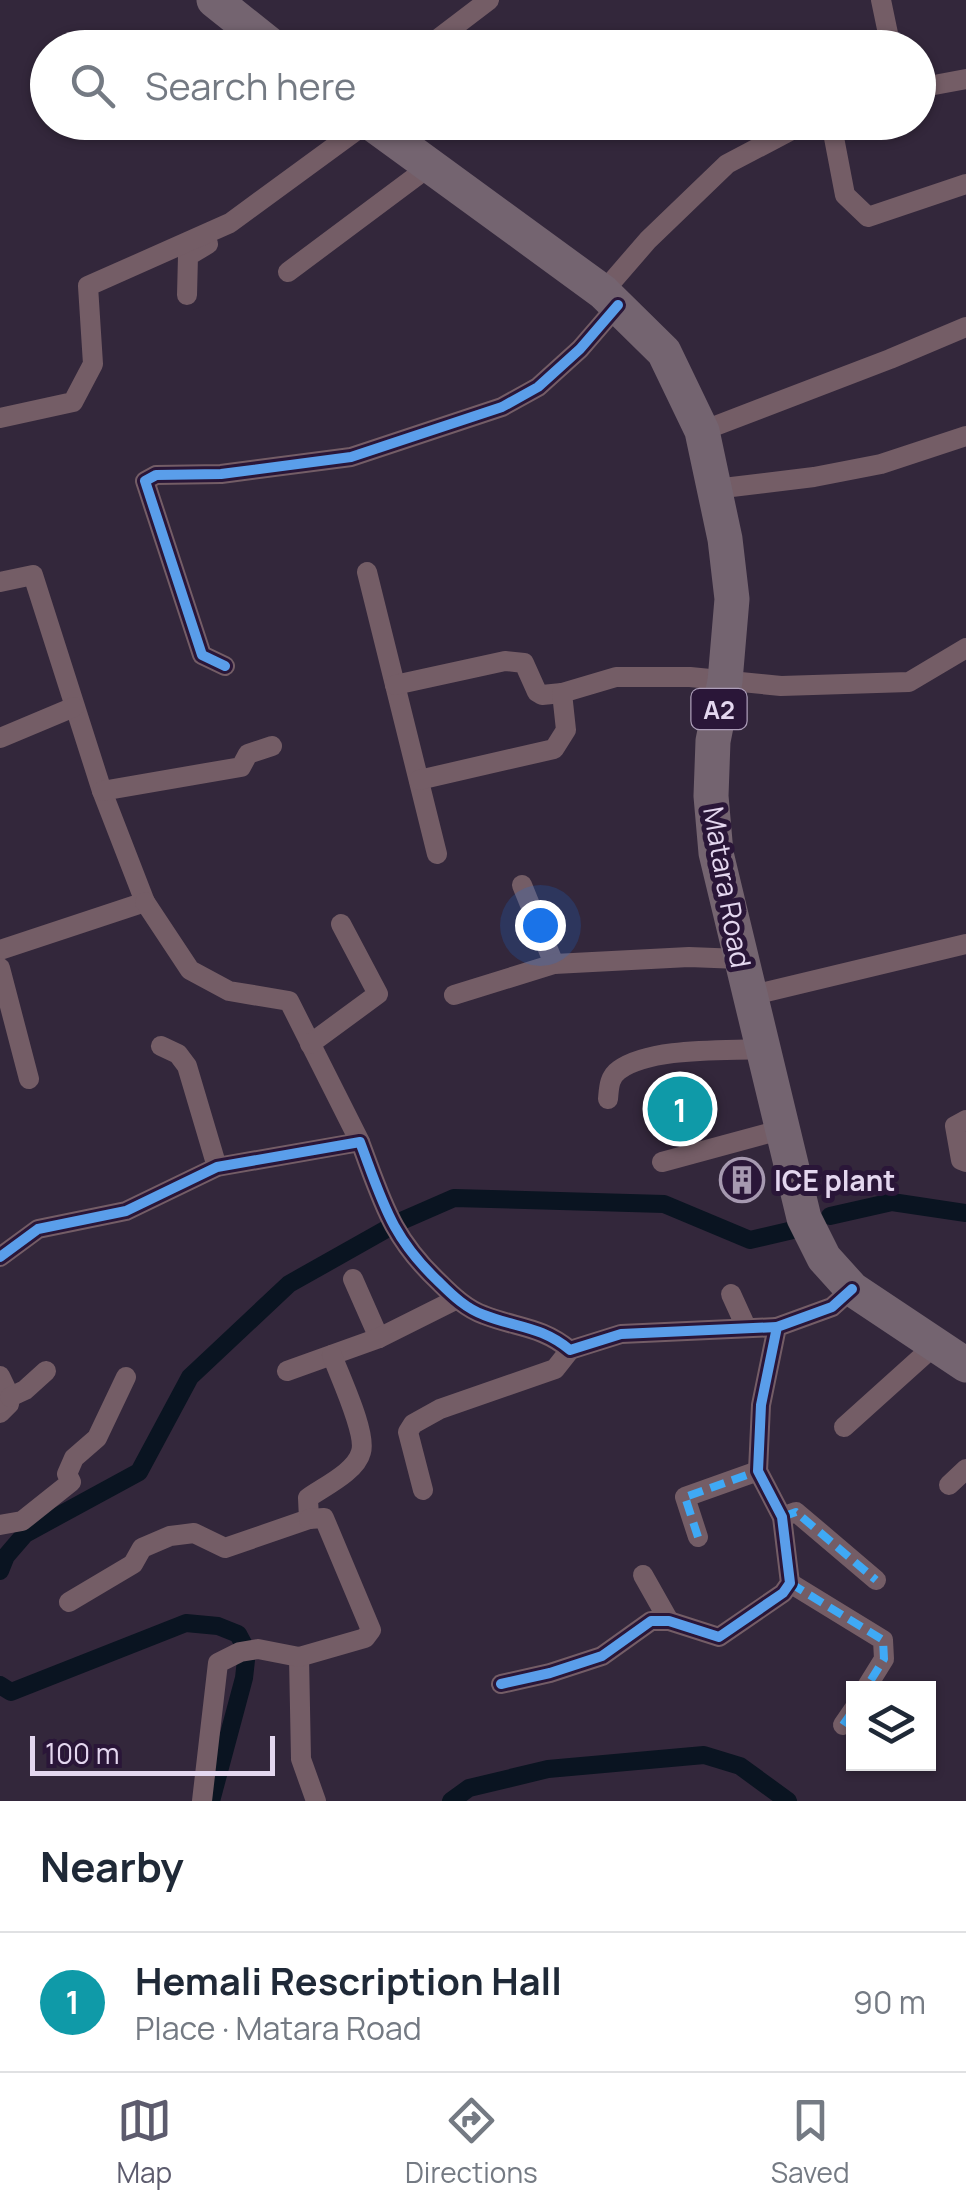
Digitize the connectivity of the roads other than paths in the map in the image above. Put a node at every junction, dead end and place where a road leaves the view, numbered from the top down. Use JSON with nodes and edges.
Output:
{"nodes":[{"id":1,"x":214,"y":0,"type":"edge"},
{"id":2,"x":490,"y":0,"type":"edge"},
{"id":3,"x":881,"y":0,"type":"edge"},
{"id":4,"x":252,"y":30,"type":"edge"},
{"id":5,"x":450,"y":30,"type":"edge"},
{"id":6,"x":887,"y":30,"type":"edge"},
{"id":7,"x":966,"y":78,"type":"edge"},
{"id":8,"x":936,"y":84,"type":"edge"},
{"id":9,"x":344,"y":140,"type":"edge"},
{"id":10,"x":394,"y":140,"type":"edge"},
{"id":11,"x":773,"y":140,"type":"edge"},
{"id":12,"x":835,"y":140,"type":"edge"},
{"id":13,"x":430,"y":166,"type":"junction"},
{"id":14,"x":966,"y":184,"type":"edge"},
{"id":15,"x":230,"y":223,"type":"junction"},
{"id":16,"x":288,"y":272,"type":"dead end"},
{"id":17,"x":187,"y":295,"type":"dead end"},
{"id":18,"x":611,"y":298,"type":"junction"},
{"id":19,"x":966,"y":326,"type":"edge"},
{"id":20,"x":0,"y":418,"type":"edge"},
{"id":21,"x":702,"y":431,"type":"junction"},
{"id":22,"x":966,"y":436,"type":"edge"},
{"id":23,"x":715,"y":489,"type":"junction"},
{"id":24,"x":367,"y":572,"type":"dead end"},
{"id":25,"x":0,"y":582,"type":"edge"},
{"id":26,"x":966,"y":648,"type":"edge"},
{"id":27,"x":225,"y":666,"type":"dead end"},
{"id":28,"x":725,"y":681,"type":"junction"},
{"id":29,"x":395,"y":685,"type":"junction"},
{"id":30,"x":562,"y":693,"type":"junction"},
{"id":31,"x":74,"y":707,"type":"junction"},
{"id":32,"x":0,"y":738,"type":"edge"},
{"id":33,"x":272,"y":746,"type":"dead end"},
{"id":34,"x":419,"y":780,"type":"junction"},
{"id":35,"x":102,"y":790,"type":"junction"},
{"id":36,"x":437,"y":854,"type":"dead end"},
{"id":37,"x":522,"y":885,"type":"dead end"},
{"id":38,"x":145,"y":902,"type":"junction"},
{"id":39,"x":341,"y":924,"type":"dead end"},
{"id":40,"x":966,"y":944,"type":"edge"},
{"id":41,"x":0,"y":950,"type":"edge"},
{"id":42,"x":740,"y":959,"type":"junction"},
{"id":43,"x":554,"y":964,"type":"junction"},
{"id":44,"x":0,"y":968,"type":"edge"},
{"id":45,"x":454,"y":994,"type":"dead end"},
{"id":46,"x":749,"y":996,"type":"junction"},
{"id":47,"x":310,"y":1044,"type":"junction"},
{"id":48,"x":160,"y":1046,"type":"dead end"},
{"id":49,"x":762,"y":1049,"type":"junction"},
{"id":50,"x":29,"y":1079,"type":"dead end"},
{"id":51,"x":608,"y":1099,"type":"dead end"},
{"id":52,"x":966,"y":1120,"type":"edge"},
{"id":53,"x":780,"y":1130,"type":"junction"},
{"id":54,"x":360,"y":1142,"type":"junction"},
{"id":55,"x":662,"y":1162,"type":"dead end"},
{"id":56,"x":966,"y":1162,"type":"edge"},
{"id":57,"x":217,"y":1166,"type":"junction"},
{"id":58,"x":0,"y":1257,"type":"edge"},
{"id":59,"x":354,"y":1279,"type":"dead end"},
{"id":60,"x":852,"y":1289,"type":"junction"},
{"id":61,"x":731,"y":1294,"type":"dead end"},
{"id":62,"x":457,"y":1300,"type":"junction"},
{"id":63,"x":746,"y":1327,"type":"junction"},
{"id":64,"x":777,"y":1327,"type":"junction"},
{"id":65,"x":379,"y":1338,"type":"junction"},
{"id":66,"x":929,"y":1342,"type":"junction"},
{"id":67,"x":570,"y":1350,"type":"junction"},
{"id":68,"x":332,"y":1355,"type":"junction"},
{"id":69,"x":966,"y":1365,"type":"edge"},
{"id":70,"x":46,"y":1371,"type":"dead end"},
{"id":71,"x":287,"y":1371,"type":"dead end"},
{"id":72,"x":0,"y":1376,"type":"edge"},
{"id":73,"x":126,"y":1377,"type":"dead end"},
{"id":74,"x":5,"y":1405,"type":"edge"},
{"id":75,"x":844,"y":1427,"type":"dead end"},
{"id":76,"x":966,"y":1469,"type":"edge"},
{"id":77,"x":758,"y":1472,"type":"junction"},
{"id":78,"x":948,"y":1485,"type":"dead end"},
{"id":79,"x":423,"y":1490,"type":"dead end"},
{"id":80,"x":309,"y":1518,"type":"junction"},
{"id":81,"x":782,"y":1518,"type":"junction"},
{"id":82,"x":0,"y":1525,"type":"edge"},
{"id":83,"x":698,"y":1537,"type":"dead end"},
{"id":84,"x":643,"y":1575,"type":"dead end"},
{"id":85,"x":876,"y":1580,"type":"dead end"},
{"id":86,"x":790,"y":1583,"type":"junction"},
{"id":87,"x":69,"y":1602,"type":"dead end"},
{"id":88,"x":669,"y":1621,"type":"junction"},
{"id":89,"x":299,"y":1657,"type":"junction"},
{"id":90,"x":870,"y":1681,"type":"edge"},
{"id":91,"x":501,"y":1684,"type":"dead end"},
{"id":92,"x":202,"y":1801,"type":"edge"},
{"id":93,"x":316,"y":1801,"type":"edge"}],
"edges":[{"from":1,"to":4,"type":"highway"},
{"from":2,"to":5,"type":"street"},
{"from":3,"to":6,"type":"street"},
{"from":7,"to":8,"type":"street"},
{"from":9,"to":15,"type":"street"},
{"from":10,"to":13,"type":"highway","name":"Matara Road","number":"A2"},
{"from":11,"to":18,"type":"street"},
{"from":12,"to":14,"type":"street"},
{"from":13,"to":16,"type":"street"},
{"from":13,"to":18,"type":"highway","name":"Matara Road","number":"A2"},
{"from":15,"to":17,"type":"street"},
{"from":15,"to":20,"type":"street"},
{"from":18,"to":21,"type":"highway","name":"Matara Road","number":"A2"},
{"from":18,"to":27,"type":"street"},
{"from":19,"to":21,"type":"street"},
{"from":21,"to":23,"type":"highway","name":"Matara Road","number":"A2"},
{"from":22,"to":23,"type":"street"},
{"from":23,"to":28,"type":"highway","name":"Matara Road","number":"A2"},
{"from":24,"to":29,"type":"street"},
{"from":25,"to":31,"type":"street"},
{"from":26,"to":28,"type":"street"},
{"from":28,"to":30,"type":"street"},
{"from":28,"to":42,"type":"highway","name":"Matara Road","number":"A2"},
{"from":29,"to":30,"type":"street"},
{"from":29,"to":34,"type":"street"},
{"from":30,"to":34,"type":"street"},
{"from":31,"to":32,"type":"street"},
{"from":31,"to":35,"type":"street"},
{"from":33,"to":35,"type":"street"},
{"from":34,"to":36,"type":"street"},
{"from":35,"to":38,"type":"street"},
{"from":37,"to":43,"type":"street"},
{"from":38,"to":41,"type":"street"},
{"from":38,"to":47,"type":"street"},
{"from":39,"to":47,"type":"street"},
{"from":40,"to":46,"type":"street"},
{"from":42,"to":43,"type":"street"},
{"from":42,"to":46,"type":"highway","name":"Matara Road","number":"A2"},
{"from":43,"to":45,"type":"street"},
{"from":44,"to":50,"type":"street"},
{"from":46,"to":49,"type":"highway","name":"Matara Road","number":"A2"},
{"from":47,"to":54,"type":"street"},
{"from":48,"to":57,"type":"street"},
{"from":49,"to":51,"type":"street"},
{"from":49,"to":53,"type":"highway","name":"Matara Road","number":"A2"},
{"from":52,"to":56,"type":"street"},
{"from":53,"to":55,"type":"street"},
{"from":53,"to":60,"type":"highway","name":"Matara Road","number":"A2"},
{"from":54,"to":57,"type":"street"},
{"from":54,"to":62,"type":"street"},
{"from":57,"to":58,"type":"street"},
{"from":59,"to":65,"type":"street"},
{"from":60,"to":64,"type":"street"},
{"from":60,"to":66,"type":"highway","name":"Matara Road","number":"A2"},
{"from":61,"to":63,"type":"street"},
{"from":62,"to":65,"type":"street"},
{"from":62,"to":67,"type":"street"},
{"from":63,"to":64,"type":"street"},
{"from":63,"to":67,"type":"street"},
{"from":64,"to":77,"type":"street"},
{"from":65,"to":68,"type":"street"},
{"from":66,"to":69,"type":"highway","name":"Matara Road","number":"A2"},
{"from":66,"to":75,"type":"street"},
{"from":67,"to":79,"type":"street"},
{"from":68,"to":71,"type":"street"},
{"from":68,"to":80,"type":"street"},
{"from":70,"to":74,"type":"street"},
{"from":72,"to":74,"type":"street"},
{"from":73,"to":82,"type":"street"},
{"from":76,"to":78,"type":"street"},
{"from":77,"to":81,"type":"street"},
{"from":77,"to":83,"type":"street"},
{"from":80,"to":87,"type":"street"},
{"from":80,"to":89,"type":"street"},
{"from":81,"to":85,"type":"street"},
{"from":81,"to":86,"type":"street"},
{"from":84,"to":88,"type":"street"},
{"from":86,"to":88,"type":"street"},
{"from":86,"to":90,"type":"street"},
{"from":88,"to":91,"type":"street"},
{"from":89,"to":92,"type":"street"},
{"from":89,"to":93,"type":"street"}]}
